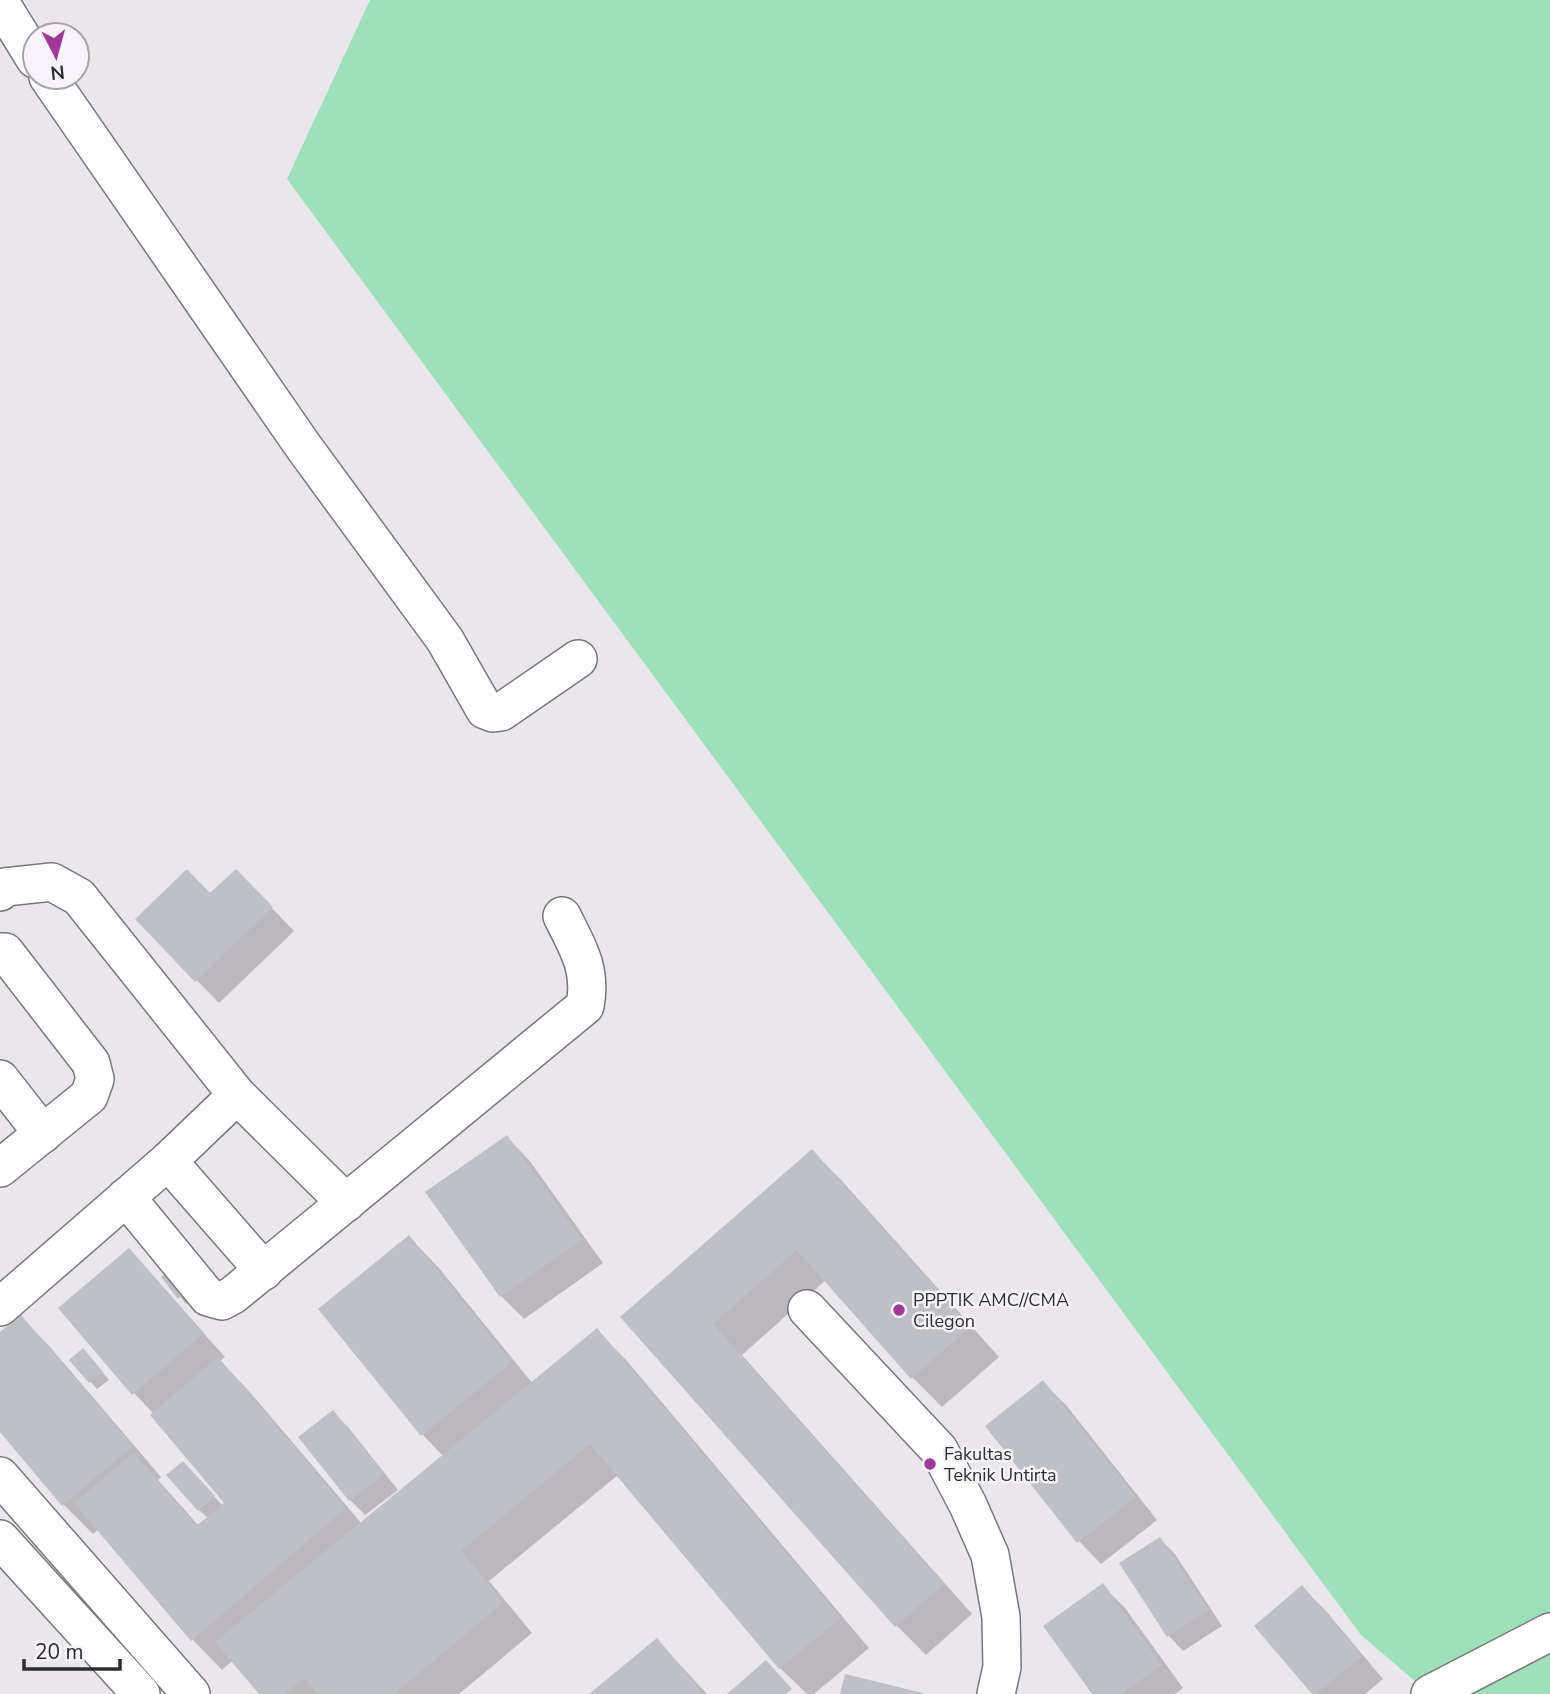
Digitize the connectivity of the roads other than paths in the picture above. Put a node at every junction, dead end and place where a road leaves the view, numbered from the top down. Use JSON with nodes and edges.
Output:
{"nodes":[{"id":1,"x":0,"y":2,"type":"edge"},
{"id":2,"x":21,"y":36,"type":"edge"},
{"id":3,"x":58,"y":91,"type":"edge"},
{"id":4,"x":578,"y":659,"type":"dead end"},
{"id":5,"x":0,"y":891,"type":"edge"},
{"id":6,"x":562,"y":916,"type":"dead end"},
{"id":7,"x":0,"y":952,"type":"edge"},
{"id":8,"x":0,"y":1079,"type":"edge"},
{"id":9,"x":237,"y":1095,"type":"junction"},
{"id":10,"x":43,"y":1133,"type":"junction"},
{"id":11,"x":168,"y":1161,"type":"junction"},
{"id":12,"x":0,"y":1168,"type":"edge"},
{"id":13,"x":126,"y":1196,"type":"junction"},
{"id":14,"x":346,"y":1203,"type":"junction"},
{"id":15,"x":264,"y":1271,"type":"junction"},
{"id":16,"x":0,"y":1307,"type":"edge"},
{"id":17,"x":807,"y":1309,"type":"dead end"},
{"id":18,"x":0,"y":1476,"type":"edge"},
{"id":19,"x":36,"y":1518,"type":"junction"},
{"id":20,"x":2,"y":1542,"type":"edge"},
{"id":21,"x":1550,"y":1632,"type":"edge"},
{"id":22,"x":141,"y":1694,"type":"edge"},
{"id":23,"x":191,"y":1694,"type":"edge"},
{"id":24,"x":996,"y":1694,"type":"edge"},
{"id":25,"x":1430,"y":1694,"type":"edge"}],
"edges":[{"from":1,"to":2,"type":"lane"},
{"from":3,"to":4,"type":"lane"},
{"from":5,"to":9,"type":"lane"},
{"from":6,"to":14,"type":"lane"},
{"from":7,"to":10,"type":"lane"},
{"from":8,"to":10,"type":"lane"},
{"from":9,"to":11,"type":"lane"},
{"from":9,"to":14,"type":"lane"},
{"from":10,"to":12,"type":"lane"},
{"from":11,"to":13,"type":"lane"},
{"from":11,"to":15,"type":"lane"},
{"from":13,"to":15,"type":"lane"},
{"from":13,"to":16,"type":"lane"},
{"from":14,"to":15,"type":"lane"},
{"from":17,"to":24,"type":"lane"},
{"from":18,"to":19,"type":"lane"},
{"from":19,"to":20,"type":"lane"},
{"from":19,"to":23,"type":"lane"},
{"from":20,"to":22,"type":"lane"},
{"from":21,"to":25,"type":"lane"}]}
